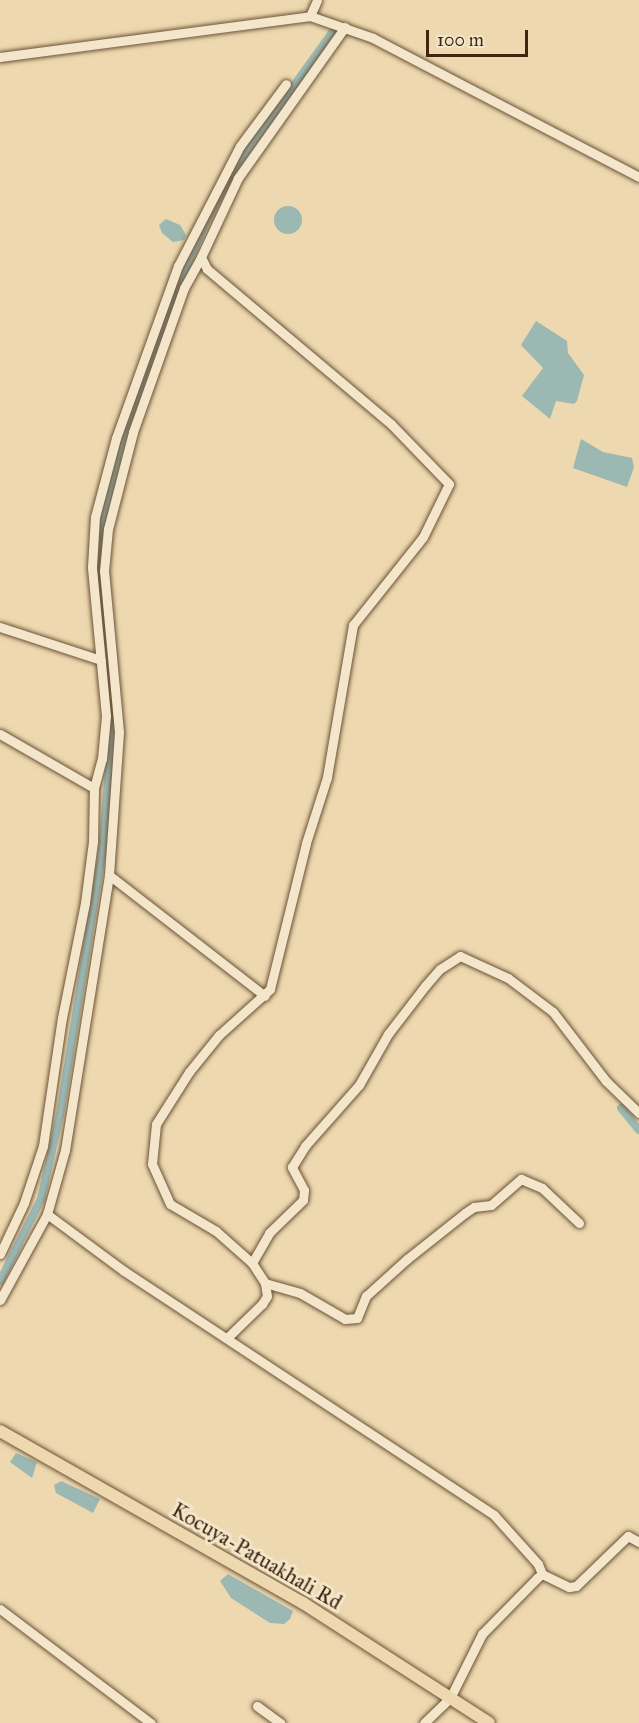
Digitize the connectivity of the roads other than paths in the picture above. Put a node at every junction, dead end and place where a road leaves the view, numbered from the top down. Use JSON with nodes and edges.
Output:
{"nodes":[{"id":1,"x":317,"y":0,"type":"edge"},
{"id":2,"x":310,"y":16,"type":"junction"},
{"id":3,"x":345,"y":27,"type":"junction"},
{"id":4,"x":0,"y":57,"type":"edge"},
{"id":5,"x":286,"y":84,"type":"dead end"},
{"id":6,"x":639,"y":177,"type":"edge"},
{"id":7,"x":201,"y":257,"type":"junction"},
{"id":8,"x":0,"y":627,"type":"edge"},
{"id":9,"x":101,"y":660,"type":"junction"},
{"id":10,"x":0,"y":734,"type":"edge"},
{"id":11,"x":94,"y":788,"type":"junction"},
{"id":12,"x":109,"y":875,"type":"junction"},
{"id":13,"x":265,"y":996,"type":"junction"},
{"id":14,"x":639,"y":1113,"type":"edge"},
{"id":15,"x":47,"y":1214,"type":"junction"},
{"id":16,"x":579,"y":1223,"type":"dead end"},
{"id":17,"x":0,"y":1254,"type":"edge"},
{"id":18,"x":252,"y":1263,"type":"junction"},
{"id":19,"x":265,"y":1283,"type":"junction"},
{"id":20,"x":0,"y":1300,"type":"edge"},
{"id":21,"x":227,"y":1338,"type":"junction"},
{"id":22,"x":0,"y":1431,"type":"edge"},
{"id":23,"x":639,"y":1542,"type":"edge"},
{"id":24,"x":542,"y":1574,"type":"junction"},
{"id":25,"x":0,"y":1608,"type":"edge"},
{"id":26,"x":450,"y":1698,"type":"junction"},
{"id":27,"x":257,"y":1706,"type":"dead end"},
{"id":28,"x":151,"y":1723,"type":"edge"},
{"id":29,"x":280,"y":1723,"type":"edge"},
{"id":30,"x":424,"y":1723,"type":"edge"},
{"id":31,"x":489,"y":1723,"type":"edge"}],
"edges":[{"from":1,"to":2,"type":"street"},
{"from":2,"to":3,"type":"street"},
{"from":2,"to":4,"type":"street"},
{"from":3,"to":6,"type":"street"},
{"from":3,"to":7,"type":"street"},
{"from":5,"to":9,"type":"street"},
{"from":7,"to":12,"type":"street"},
{"from":7,"to":13,"type":"street"},
{"from":8,"to":9,"type":"street"},
{"from":9,"to":11,"type":"street"},
{"from":10,"to":11,"type":"street"},
{"from":11,"to":17,"type":"street"},
{"from":12,"to":13,"type":"street"},
{"from":12,"to":15,"type":"street"},
{"from":13,"to":18,"type":"street"},
{"from":14,"to":18,"type":"street"},
{"from":15,"to":20,"type":"street"},
{"from":15,"to":21,"type":"street"},
{"from":16,"to":19,"type":"street"},
{"from":18,"to":19,"type":"street"},
{"from":19,"to":21,"type":"street"},
{"from":21,"to":24,"type":"street"},
{"from":22,"to":26,"type":"main road","name":"Kocuya-Patuakhali Rd"},
{"from":23,"to":24,"type":"street"},
{"from":24,"to":26,"type":"street"},
{"from":25,"to":28,"type":"street"},
{"from":26,"to":30,"type":"street"},
{"from":26,"to":31,"type":"main road","name":"Kocuya-Patuakhali Rd"},
{"from":27,"to":29,"type":"street"}]}
